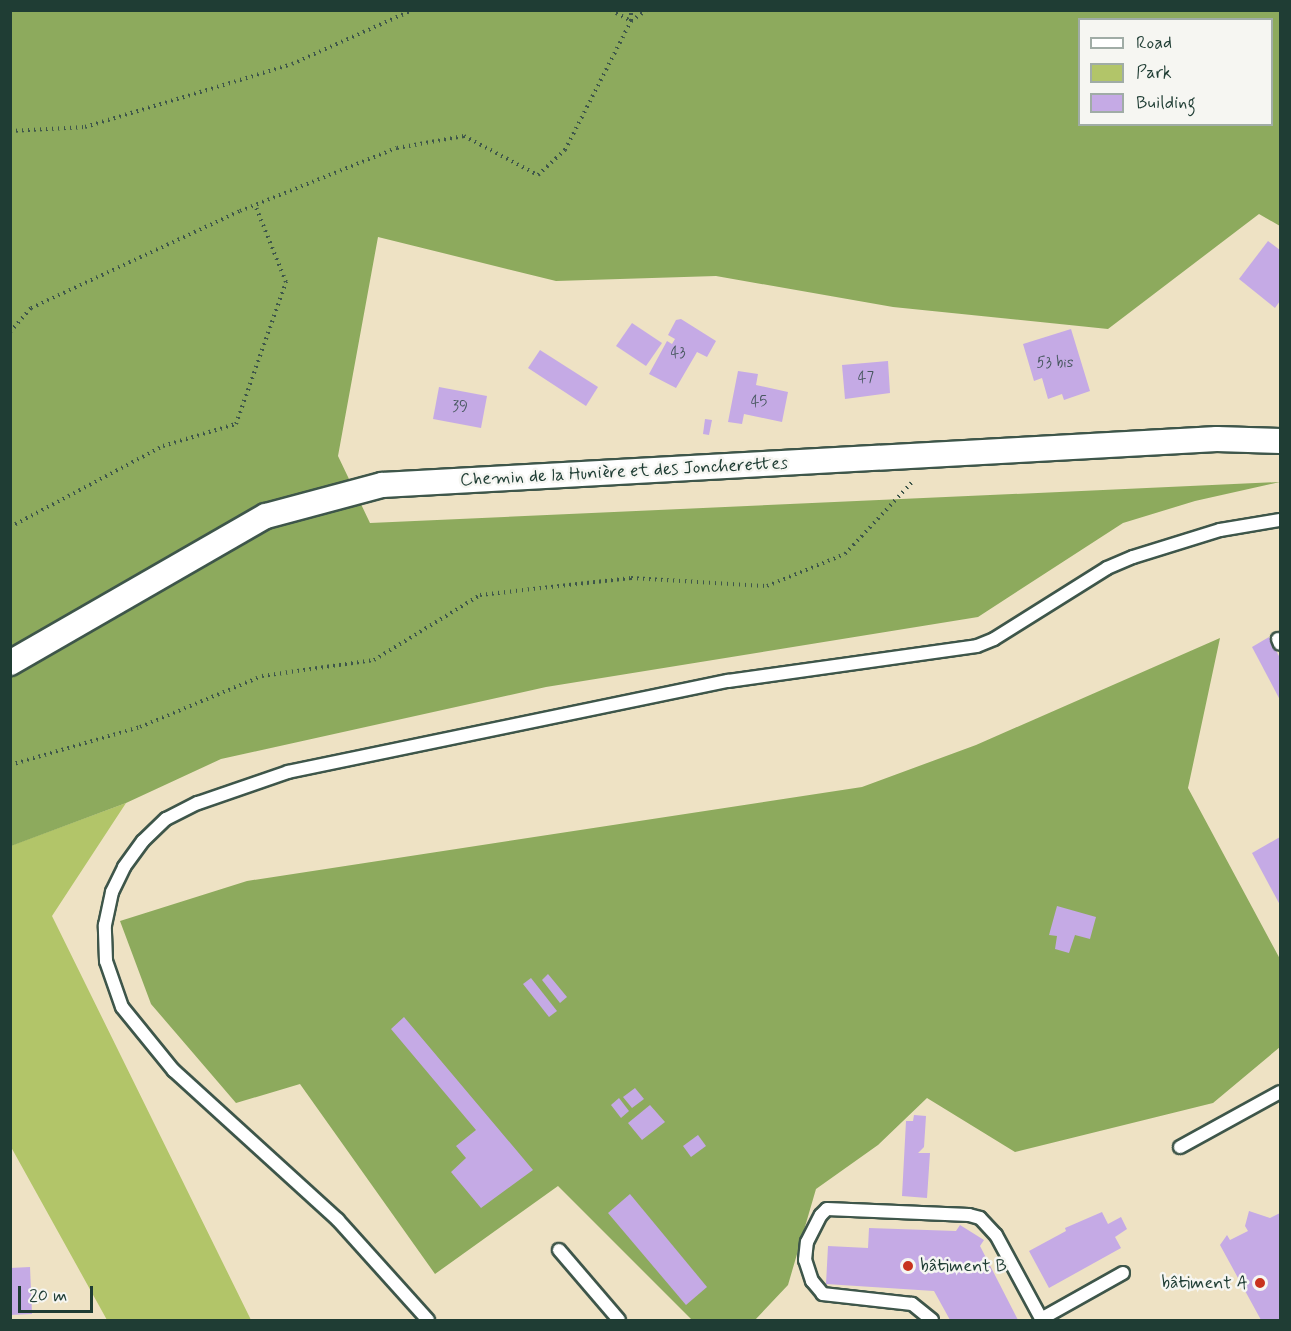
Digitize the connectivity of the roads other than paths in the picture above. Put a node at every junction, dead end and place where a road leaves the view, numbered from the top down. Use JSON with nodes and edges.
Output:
{"nodes":[{"id":1,"x":1281,"y":441,"type":"edge"},
{"id":2,"x":1281,"y":520,"type":"edge"},
{"id":3,"x":10,"y":663,"type":"edge"},
{"id":4,"x":1281,"y":1092,"type":"edge"},
{"id":5,"x":1180,"y":1147,"type":"dead end"},
{"id":6,"x":559,"y":1250,"type":"dead end"},
{"id":7,"x":1123,"y":1273,"type":"dead end"},
{"id":8,"x":428,"y":1320,"type":"edge"},
{"id":9,"x":619,"y":1320,"type":"edge"},
{"id":10,"x":932,"y":1320,"type":"edge"},
{"id":11,"x":1042,"y":1320,"type":"edge"}],
"edges":[{"from":1,"to":3,"type":"street","name":"Chemin de la Hunière et des Joncherettes"},
{"from":2,"to":8,"type":"lane"},
{"from":4,"to":5,"type":"lane"},
{"from":6,"to":9,"type":"lane"},
{"from":7,"to":11,"type":"lane"},
{"from":10,"to":11,"type":"lane"}]}
